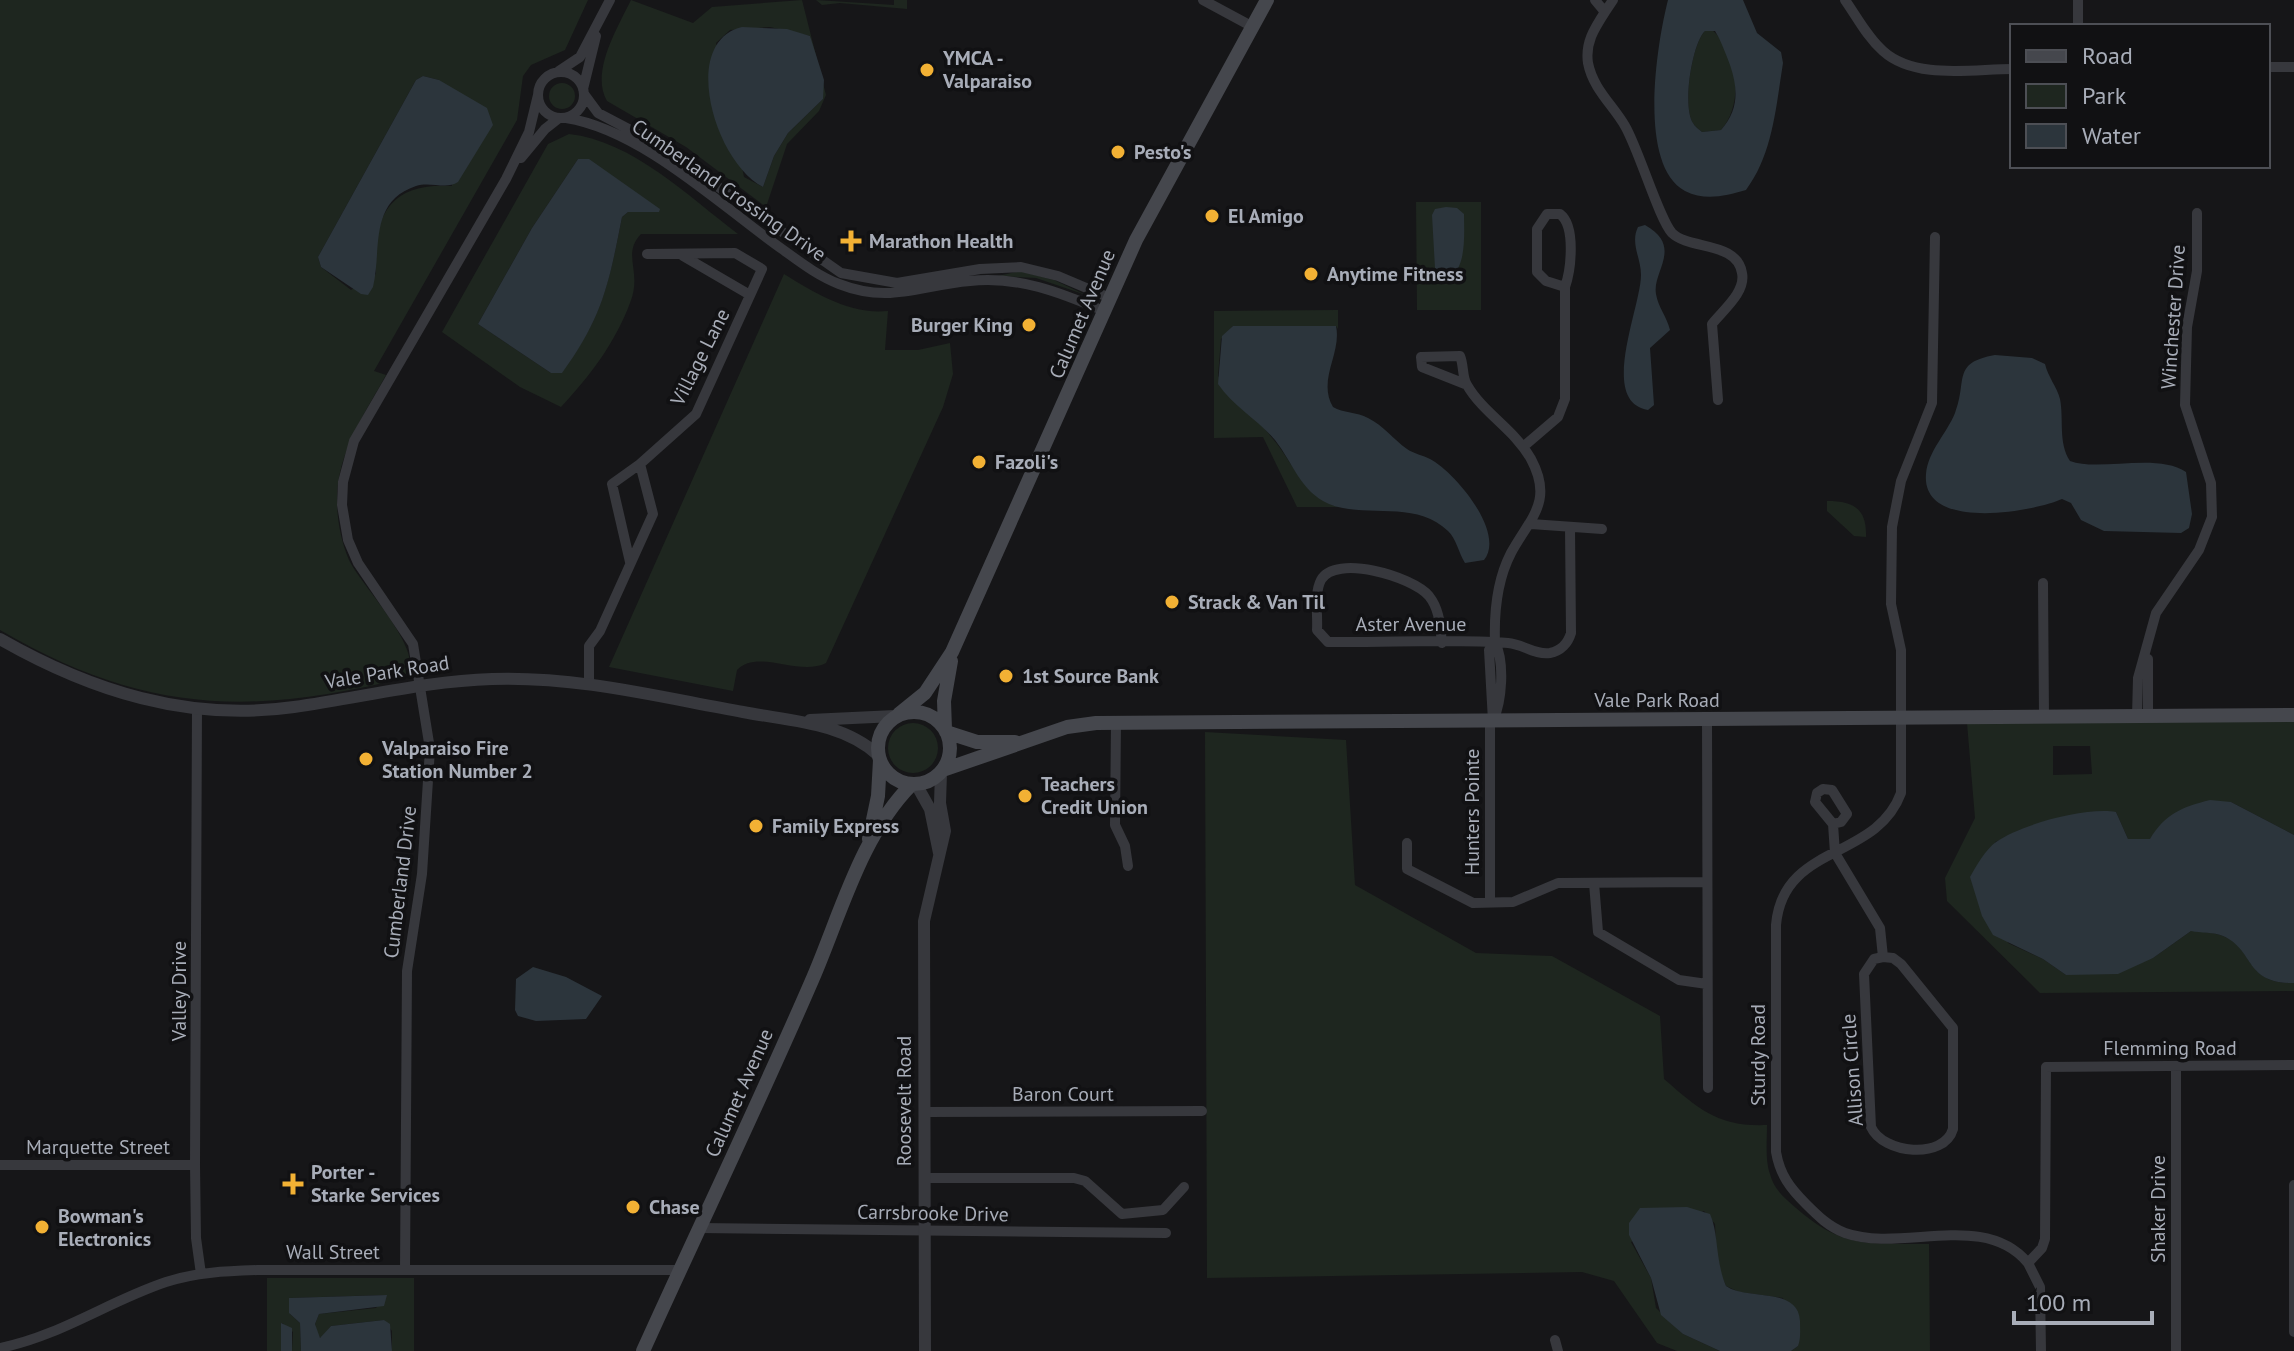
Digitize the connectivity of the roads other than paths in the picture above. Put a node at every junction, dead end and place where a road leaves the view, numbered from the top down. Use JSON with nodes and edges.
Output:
{"nodes":[{"id":1,"x":610,"y":0,"type":"edge"},
{"id":2,"x":1203,"y":0,"type":"edge"},
{"id":3,"x":1267,"y":0,"type":"edge"},
{"id":4,"x":1595,"y":0,"type":"edge"},
{"id":5,"x":1613,"y":0,"type":"edge"},
{"id":6,"x":1845,"y":0,"type":"edge"},
{"id":7,"x":2078,"y":0,"type":"edge"},
{"id":8,"x":1605,"y":12,"type":"junction"},
{"id":9,"x":601,"y":19,"type":"junction"},
{"id":10,"x":2078,"y":24,"type":"edge"},
{"id":11,"x":1253,"y":27,"type":"junction"},
{"id":12,"x":2270,"y":67,"type":"edge"},
{"id":13,"x":2294,"y":67,"type":"edge"},
{"id":14,"x":2010,"y":69,"type":"edge"},
{"id":15,"x":555,"y":73,"type":"junction"},
{"id":16,"x":584,"y":92,"type":"junction"},
{"id":17,"x":538,"y":95,"type":"junction"},
{"id":18,"x":563,"y":118,"type":"junction"},
{"id":19,"x":506,"y":179,"type":"junction"},
{"id":20,"x":2197,"y":213,"type":"dead end"},
{"id":21,"x":1935,"y":237,"type":"dead end"},
{"id":22,"x":647,"y":254,"type":"dead end"},
{"id":23,"x":680,"y":255,"type":"junction"},
{"id":24,"x":1565,"y":287,"type":"junction"},
{"id":25,"x":750,"y":295,"type":"junction"},
{"id":26,"x":1107,"y":304,"type":"junction"},
{"id":27,"x":1465,"y":384,"type":"dead end"},
{"id":28,"x":1718,"y":400,"type":"dead end"},
{"id":29,"x":1523,"y":447,"type":"junction"},
{"id":30,"x":640,"y":464,"type":"junction"},
{"id":31,"x":1531,"y":524,"type":"junction"},
{"id":32,"x":1570,"y":528,"type":"junction"},
{"id":33,"x":1602,"y":529,"type":"dead end"},
{"id":34,"x":630,"y":562,"type":"junction"},
{"id":35,"x":2043,"y":583,"type":"dead end"},
{"id":36,"x":0,"y":639,"type":"edge"},
{"id":37,"x":1495,"y":642,"type":"junction"},
{"id":38,"x":1442,"y":643,"type":"junction"},
{"id":39,"x":952,"y":652,"type":"junction"},
{"id":40,"x":589,"y":684,"type":"junction"},
{"id":41,"x":421,"y":685,"type":"junction"},
{"id":42,"x":197,"y":708,"type":"junction"},
{"id":43,"x":897,"y":715,"type":"junction"},
{"id":44,"x":2294,"y":715,"type":"edge"},
{"id":45,"x":2142,"y":716,"type":"junction"},
{"id":46,"x":1901,"y":717,"type":"junction"},
{"id":47,"x":2044,"y":717,"type":"junction"},
{"id":48,"x":792,"y":720,"type":"junction"},
{"id":49,"x":1492,"y":721,"type":"junction"},
{"id":50,"x":1707,"y":721,"type":"junction"},
{"id":51,"x":1116,"y":723,"type":"junction"},
{"id":52,"x":946,"y":731,"type":"junction"},
{"id":53,"x":1023,"y":743,"type":"junction"},
{"id":54,"x":879,"y":758,"type":"junction"},
{"id":55,"x":942,"y":772,"type":"junction"},
{"id":56,"x":914,"y":784,"type":"junction"},
{"id":57,"x":1833,"y":824,"type":"dead end"},
{"id":58,"x":1407,"y":843,"type":"dead end"},
{"id":59,"x":866,"y":850,"type":"junction"},
{"id":60,"x":939,"y":853,"type":"junction"},
{"id":61,"x":1835,"y":853,"type":"junction"},
{"id":62,"x":1128,"y":866,"type":"dead end"},
{"id":63,"x":1707,"y":882,"type":"junction"},
{"id":64,"x":1594,"y":883,"type":"junction"},
{"id":65,"x":1490,"y":903,"type":"junction"},
{"id":66,"x":1883,"y":957,"type":"junction"},
{"id":67,"x":1707,"y":984,"type":"junction"},
{"id":68,"x":2294,"y":1065,"type":"edge"},
{"id":69,"x":2176,"y":1066,"type":"junction"},
{"id":70,"x":1708,"y":1088,"type":"dead end"},
{"id":71,"x":1202,"y":1111,"type":"dead end"},
{"id":72,"x":924,"y":1112,"type":"junction"},
{"id":73,"x":0,"y":1165,"type":"edge"},
{"id":74,"x":195,"y":1165,"type":"junction"},
{"id":75,"x":924,"y":1178,"type":"junction"},
{"id":76,"x":2294,"y":1185,"type":"edge"},
{"id":77,"x":1184,"y":1187,"type":"dead end"},
{"id":78,"x":699,"y":1228,"type":"junction"},
{"id":79,"x":925,"y":1231,"type":"junction"},
{"id":80,"x":1166,"y":1233,"type":"dead end"},
{"id":81,"x":2028,"y":1263,"type":"junction"},
{"id":82,"x":405,"y":1270,"type":"junction"},
{"id":83,"x":680,"y":1270,"type":"junction"},
{"id":84,"x":201,"y":1274,"type":"junction"},
{"id":85,"x":2294,"y":1332,"type":"edge"},
{"id":86,"x":0,"y":1348,"type":"edge"},
{"id":87,"x":643,"y":1351,"type":"edge"},
{"id":88,"x":925,"y":1351,"type":"edge"},
{"id":89,"x":2041,"y":1351,"type":"edge"},
{"id":90,"x":2176,"y":1351,"type":"edge"}],
"edges":[{"from":1,"to":9,"type":"street"},
{"from":2,"to":11,"type":"street"},
{"from":3,"to":11,"type":"main road","name":"Calumet Avenue"},
{"from":4,"to":8,"type":"street"},
{"from":5,"to":8,"type":"street"},
{"from":6,"to":14,"type":"street"},
{"from":7,"to":10,"type":"street"},
{"from":8,"to":28,"type":"street"},
{"from":9,"to":15,"type":"street"},
{"from":9,"to":16,"type":"street"},
{"from":11,"to":26,"type":"main road","name":"Calumet Avenue"},
{"from":12,"to":13,"type":"street"},
{"from":15,"to":16,"type":"street"},
{"from":15,"to":17,"type":"street"},
{"from":16,"to":18,"type":"street"},
{"from":16,"to":26,"type":"street","name":"Cumberland Crossing Drive"},
{"from":17,"to":18,"type":"street"},
{"from":17,"to":19,"type":"street","name":"Cumberland Drive"},
{"from":18,"to":19,"type":"street","name":"Cumberland Drive"},
{"from":18,"to":26,"type":"street","name":"Cumberland Crossing Drive"},
{"from":19,"to":41,"type":"street","name":"Cumberland Drive"},
{"from":20,"to":45,"type":"street","name":"Winchester Drive"},
{"from":21,"to":46,"type":"street","name":"Sturdy Road"},
{"from":22,"to":23,"type":"street","name":"Village Lane"},
{"from":23,"to":25,"type":"street","name":"Village Lane"},
{"from":23,"to":25,"type":"street","name":"Village Lane"},
{"from":24,"to":24,"type":"street"},
{"from":24,"to":29,"type":"street"},
{"from":25,"to":30,"type":"street","name":"Village Lane"},
{"from":26,"to":39,"type":"main road","name":"Calumet Avenue"},
{"from":27,"to":29,"type":"street","name":"Hunters Pointe"},
{"from":29,"to":31,"type":"street","name":"Hunters Pointe"},
{"from":30,"to":34,"type":"street"},
{"from":30,"to":34,"type":"street","name":"Village Lane"},
{"from":31,"to":32,"type":"street"},
{"from":31,"to":37,"type":"street","name":"Hunters Pointe"},
{"from":32,"to":33,"type":"street"},
{"from":32,"to":37,"type":"street","name":"Aster Avenue"},
{"from":34,"to":40,"type":"street"},
{"from":35,"to":47,"type":"street"},
{"from":36,"to":42,"type":"street","name":"Vale Park Road"},
{"from":37,"to":38,"type":"street","name":"Aster Avenue"},
{"from":37,"to":49,"type":"street","name":"Hunters Pointe"},
{"from":38,"to":38,"type":"street","name":"Aster Avenue"},
{"from":39,"to":43,"type":"main road","name":"Calumet Avenue"},
{"from":39,"to":52,"type":"main road","name":"Calumet Avenue"},
{"from":40,"to":41,"type":"street","name":"Vale Park Road"},
{"from":40,"to":48,"type":"street","name":"Vale Park Road"},
{"from":41,"to":42,"type":"street","name":"Vale Park Road"},
{"from":41,"to":82,"type":"street","name":"Cumberland Drive"},
{"from":42,"to":74,"type":"street","name":"Valley Drive"},
{"from":43,"to":48,"type":"street","name":"Vale Park Road"},
{"from":43,"to":52,"type":"main road"},
{"from":43,"to":54,"type":"main road"},
{"from":44,"to":45,"type":"main road","name":"Vale Park Road"},
{"from":45,"to":47,"type":"main road","name":"Vale Park Road"},
{"from":46,"to":47,"type":"main road","name":"Vale Park Road"},
{"from":46,"to":50,"type":"main road","name":"Vale Park Road"},
{"from":46,"to":61,"type":"street","name":"Sturdy Road"},
{"from":48,"to":54,"type":"street","name":"Vale Park Road"},
{"from":49,"to":50,"type":"main road","name":"Vale Park Road"},
{"from":49,"to":51,"type":"main road","name":"Vale Park Road"},
{"from":49,"to":65,"type":"street","name":"Hunters Pointe"},
{"from":50,"to":63,"type":"street"},
{"from":51,"to":53,"type":"main road","name":"Vale Park Road"},
{"from":51,"to":62,"type":"street"},
{"from":52,"to":53,"type":"main road","name":"Vale Park Road"},
{"from":52,"to":55,"type":"main road"},
{"from":53,"to":55,"type":"main road","name":"Vale Park Road"},
{"from":54,"to":56,"type":"main road"},
{"from":54,"to":59,"type":"main road","name":"Calumet Avenue"},
{"from":55,"to":56,"type":"main road"},
{"from":55,"to":60,"type":"street","name":"Roosevelt Road"},
{"from":56,"to":59,"type":"main road","name":"Calumet Avenue"},
{"from":56,"to":60,"type":"street","name":"Roosevelt Road"},
{"from":57,"to":61,"type":"street"},
{"from":58,"to":65,"type":"street","name":"Hunters Pointe"},
{"from":59,"to":78,"type":"main road","name":"Calumet Avenue"},
{"from":60,"to":72,"type":"street","name":"Roosevelt Road"},
{"from":61,"to":66,"type":"street"},
{"from":61,"to":81,"type":"street","name":"Sturdy Road"},
{"from":63,"to":64,"type":"street","name":"Hunters Pointe"},
{"from":63,"to":67,"type":"street"},
{"from":64,"to":65,"type":"street","name":"Hunters Pointe"},
{"from":64,"to":67,"type":"street"},
{"from":66,"to":66,"type":"street","name":"Allison Circle"},
{"from":67,"to":70,"type":"street"},
{"from":68,"to":69,"type":"street","name":"Flemming Road"},
{"from":69,"to":81,"type":"street","name":"Flemming Road"},
{"from":69,"to":90,"type":"street","name":"Shaker Drive"},
{"from":71,"to":72,"type":"street","name":"Baron Court"},
{"from":72,"to":75,"type":"street","name":"Roosevelt Road"},
{"from":73,"to":74,"type":"street","name":"Marquette Street"},
{"from":74,"to":84,"type":"street","name":"Valley Drive"},
{"from":75,"to":77,"type":"street"},
{"from":75,"to":79,"type":"street","name":"Roosevelt Road"},
{"from":76,"to":85,"type":"street"},
{"from":78,"to":79,"type":"street","name":"Carrsbrooke Drive"},
{"from":78,"to":83,"type":"main road","name":"Calumet Avenue"},
{"from":79,"to":80,"type":"street","name":"Carrsbrooke Drive"},
{"from":79,"to":88,"type":"street","name":"Roosevelt Road"},
{"from":81,"to":89,"type":"street"},
{"from":82,"to":83,"type":"street","name":"Wall Street"},
{"from":82,"to":84,"type":"street","name":"Wall Street"},
{"from":83,"to":87,"type":"main road","name":"Calumet Avenue"},
{"from":84,"to":86,"type":"street","name":"Wall Street"}]}
